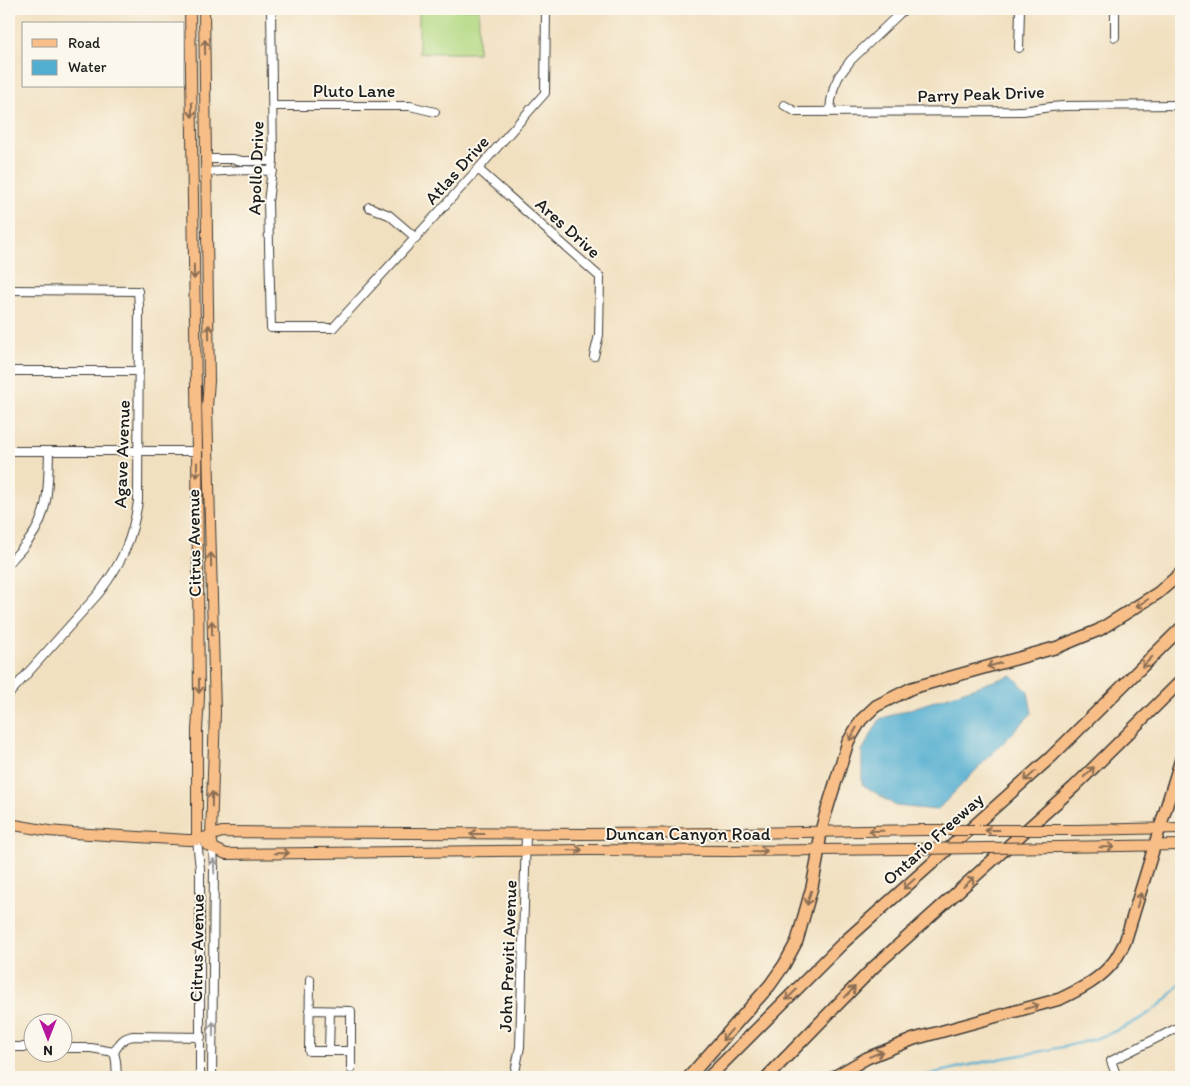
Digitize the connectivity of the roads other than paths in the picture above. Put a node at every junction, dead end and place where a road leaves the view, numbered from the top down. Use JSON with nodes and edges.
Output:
{"nodes":[{"id":1,"x":190,"y":9,"type":"edge"},
{"id":2,"x":204,"y":9,"type":"edge"},
{"id":3,"x":271,"y":9,"type":"edge"},
{"id":4,"x":546,"y":9,"type":"edge"},
{"id":5,"x":1020,"y":9,"type":"edge"},
{"id":6,"x":1115,"y":9,"type":"edge"},
{"id":7,"x":899,"y":10,"type":"edge"},
{"id":8,"x":1115,"y":37,"type":"dead end"},
{"id":9,"x":1019,"y":48,"type":"dead end"},
{"id":10,"x":784,"y":105,"type":"dead end"},
{"id":11,"x":1181,"y":105,"type":"edge"},
{"id":12,"x":273,"y":106,"type":"junction"},
{"id":13,"x":435,"y":112,"type":"dead end"},
{"id":14,"x":830,"y":112,"type":"junction"},
{"id":15,"x":207,"y":159,"type":"junction"},
{"id":16,"x":236,"y":160,"type":"junction"},
{"id":17,"x":273,"y":161,"type":"junction"},
{"id":18,"x":478,"y":168,"type":"junction"},
{"id":19,"x":236,"y":171,"type":"junction"},
{"id":20,"x":272,"y":171,"type":"junction"},
{"id":21,"x":207,"y":172,"type":"junction"},
{"id":22,"x":369,"y":207,"type":"dead end"},
{"id":23,"x":416,"y":238,"type":"junction"},
{"id":24,"x":9,"y":290,"type":"edge"},
{"id":25,"x":333,"y":328,"type":"joint"},
{"id":26,"x":594,"y":356,"type":"dead end"},
{"id":27,"x":9,"y":371,"type":"edge"},
{"id":28,"x":139,"y":371,"type":"junction"},
{"id":29,"x":138,"y":450,"type":"junction"},
{"id":30,"x":197,"y":450,"type":"junction"},
{"id":31,"x":9,"y":451,"type":"edge"},
{"id":32,"x":49,"y":451,"type":"junction"},
{"id":33,"x":9,"y":563,"type":"edge"},
{"id":34,"x":1181,"y":573,"type":"edge"},
{"id":35,"x":1181,"y":628,"type":"edge"},
{"id":36,"x":1181,"y":680,"type":"edge"},
{"id":37,"x":9,"y":694,"type":"edge"},
{"id":38,"x":1181,"y":759,"type":"edge"},
{"id":39,"x":9,"y":824,"type":"edge"},
{"id":40,"x":1181,"y":828,"type":"edge"},
{"id":41,"x":1159,"y":829,"type":"junction"},
{"id":42,"x":821,"y":831,"type":"junction"},
{"id":43,"x":526,"y":834,"type":"junction"},
{"id":44,"x":211,"y":836,"type":"junction"},
{"id":45,"x":197,"y":840,"type":"junction"},
{"id":46,"x":1181,"y":845,"type":"edge"},
{"id":47,"x":1155,"y":846,"type":"junction"},
{"id":48,"x":213,"y":848,"type":"junction"},
{"id":49,"x":526,"y":850,"type":"junction"},
{"id":50,"x":818,"y":850,"type":"junction"},
{"id":51,"x":310,"y":980,"type":"dead end"},
{"id":52,"x":310,"y":1010,"type":"junction"},
{"id":53,"x":330,"y":1011,"type":"junction"},
{"id":54,"x":1181,"y":1026,"type":"edge"},
{"id":55,"x":200,"y":1037,"type":"junction"},
{"id":56,"x":9,"y":1047,"type":"edge"},
{"id":57,"x":22,"y":1047,"type":"edge"},
{"id":58,"x":72,"y":1048,"type":"edge"},
{"id":59,"x":329,"y":1051,"type":"junction"},
{"id":60,"x":351,"y":1051,"type":"junction"},
{"id":61,"x":114,"y":1052,"type":"junction"},
{"id":62,"x":351,"y":1069,"type":"dead end"},
{"id":63,"x":117,"y":1077,"type":"edge"},
{"id":64,"x":200,"y":1077,"type":"edge"},
{"id":65,"x":212,"y":1077,"type":"edge"},
{"id":66,"x":514,"y":1077,"type":"edge"},
{"id":67,"x":689,"y":1077,"type":"edge"},
{"id":68,"x":709,"y":1077,"type":"edge"},
{"id":69,"x":767,"y":1077,"type":"edge"},
{"id":70,"x":834,"y":1077,"type":"edge"},
{"id":71,"x":1118,"y":1077,"type":"edge"}],
"edges":[{"from":1,"to":30,"type":"main road","name":"Citrus Avenue","one_way":true},
{"from":15,"to":2,"type":"main road","name":"Citrus Avenue","one_way":true},
{"from":3,"to":12,"type":"street","name":"Apollo Drive"},
{"from":4,"to":18,"type":"street","name":"Atlas Drive"},
{"from":5,"to":9,"type":"street"},
{"from":6,"to":8,"type":"street"},
{"from":7,"to":14,"type":"street"},
{"from":10,"to":14,"type":"street","name":"Parry Peak Drive"},
{"from":11,"to":14,"type":"street","name":"Parry Peak Drive"},
{"from":12,"to":13,"type":"street","name":"Pluto Lane"},
{"from":12,"to":17,"type":"street","name":"Apollo Drive"},
{"from":15,"to":16,"type":"street"},
{"from":15,"to":21,"type":"main road","name":"Citrus Avenue"},
{"from":16,"to":17,"type":"street"},
{"from":16,"to":19,"type":"street"},
{"from":17,"to":20,"type":"street","name":"Apollo Drive"},
{"from":18,"to":23,"type":"street","name":"Atlas Drive"},
{"from":18,"to":26,"type":"street","name":"Ares Drive"},
{"from":19,"to":20,"type":"street"},
{"from":19,"to":21,"type":"street"},
{"from":20,"to":25,"type":"street","name":"Apollo Drive"},
{"from":44,"to":21,"type":"main road","name":"Citrus Avenue","one_way":true},
{"from":22,"to":23,"type":"street"},
{"from":23,"to":25,"type":"street","name":"Atlas Drive"},
{"from":24,"to":28,"type":"street","name":"Agave Avenue"},
{"from":27,"to":28,"type":"street"},
{"from":28,"to":29,"type":"street","name":"Agave Avenue"},
{"from":29,"to":30,"type":"street"},
{"from":29,"to":32,"type":"street"},
{"from":29,"to":37,"type":"street","name":"Agave Avenue"},
{"from":30,"to":45,"type":"main road","name":"Citrus Avenue","one_way":true},
{"from":31,"to":32,"type":"street"},
{"from":32,"to":33,"type":"street"},
{"from":34,"to":42,"type":"highway","one_way":true},
{"from":35,"to":68,"type":"highway","name":"Ontario Freeway","one_way":true},
{"from":69,"to":36,"type":"highway","one_way":true},
{"from":38,"to":41,"type":"highway"},
{"from":39,"to":45,"type":"main road","name":"Duncan Canyon Road"},
{"from":40,"to":41,"type":"main road","name":"Duncan Canyon Road"},
{"from":41,"to":42,"type":"main road","name":"Duncan Canyon Road","one_way":true,"bridge":true},
{"from":41,"to":47,"type":"highway"},
{"from":42,"to":43,"type":"main road","name":"Duncan Canyon Road"},
{"from":42,"to":50,"type":"highway"},
{"from":43,"to":44,"type":"main road","name":"Duncan Canyon Road","one_way":true},
{"from":43,"to":49,"type":"street","name":"John Previti Avenue"},
{"from":44,"to":45,"type":"main road","name":"Duncan Canyon Road"},
{"from":44,"to":48,"type":"main road","name":"Citrus Avenue"},
{"from":45,"to":48,"type":"main road","name":"Duncan Canyon Road"},
{"from":45,"to":55,"type":"street","name":"Citrus Avenue"},
{"from":46,"to":47,"type":"main road","name":"Duncan Canyon Road"},
{"from":50,"to":47,"type":"main road","name":"Duncan Canyon Road","one_way":true,"bridge":true},
{"from":70,"to":47,"type":"highway","one_way":true},
{"from":48,"to":49,"type":"main road","name":"Duncan Canyon Road","one_way":true},
{"from":65,"to":48,"type":"street","name":"Citrus Avenue","one_way":true},
{"from":49,"to":50,"type":"main road","name":"Duncan Canyon Road","one_way":true},
{"from":49,"to":66,"type":"street","name":"John Previti Avenue"},
{"from":50,"to":67,"type":"highway","one_way":true},
{"from":51,"to":52,"type":"street"},
{"from":52,"to":53,"type":"street"},
{"from":52,"to":59,"type":"street"},
{"from":53,"to":59,"type":"street"},
{"from":53,"to":60,"type":"street"},
{"from":54,"to":71,"type":"street"},
{"from":55,"to":61,"type":"street"},
{"from":55,"to":64,"type":"street","name":"Citrus Avenue"},
{"from":56,"to":57,"type":"street"},
{"from":58,"to":61,"type":"street"},
{"from":59,"to":60,"type":"street"},
{"from":60,"to":62,"type":"street"},
{"from":61,"to":63,"type":"street"}]}
